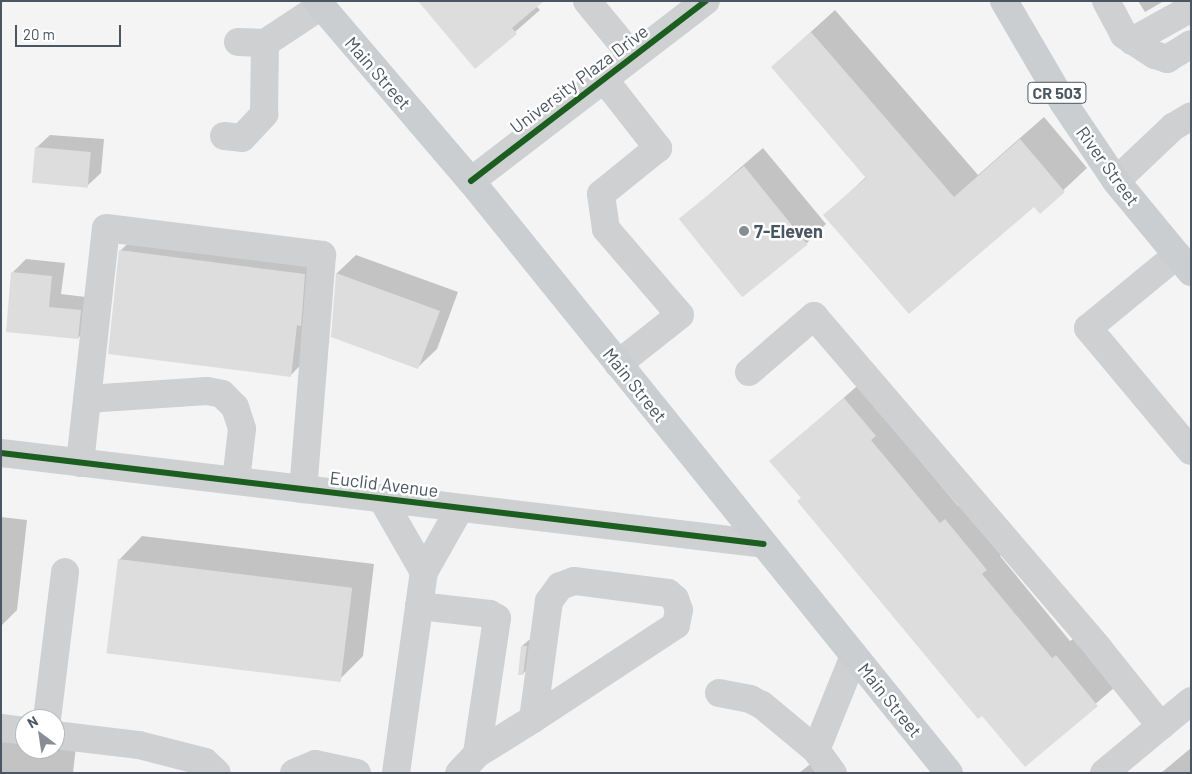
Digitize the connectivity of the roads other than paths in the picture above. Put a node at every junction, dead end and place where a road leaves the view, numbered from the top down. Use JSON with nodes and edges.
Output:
{"nodes":[{"id":1,"x":587,"y":1,"type":"edge"},
{"id":2,"x":706,"y":1,"type":"edge"},
{"id":3,"x":1004,"y":1,"type":"edge"},
{"id":4,"x":1106,"y":1,"type":"edge"},
{"id":5,"x":319,"y":4,"type":"edge"},
{"id":6,"x":1188,"y":10,"type":"dead end"},
{"id":7,"x":1132,"y":41,"type":"junction"},
{"id":8,"x":238,"y":42,"type":"dead end"},
{"id":9,"x":265,"y":43,"type":"junction"},
{"id":10,"x":1191,"y":44,"type":"edge"},
{"id":11,"x":633,"y":57,"type":"junction"},
{"id":12,"x":604,"y":80,"type":"junction"},
{"id":13,"x":1191,"y":116,"type":"edge"},
{"id":14,"x":224,"y":136,"type":"dead end"},
{"id":15,"x":471,"y":181,"type":"junction"},
{"id":16,"x":1116,"y":181,"type":"junction"},
{"id":17,"x":1184,"y":263,"type":"edge"},
{"id":18,"x":618,"y":364,"type":"junction"},
{"id":19,"x":749,"y":372,"type":"dead end"},
{"id":20,"x":87,"y":400,"type":"junction"},
{"id":21,"x":1191,"y":451,"type":"edge"},
{"id":22,"x":1,"y":453,"type":"edge"},
{"id":23,"x":80,"y":463,"type":"junction"},
{"id":24,"x":236,"y":481,"type":"junction"},
{"id":25,"x":303,"y":489,"type":"junction"},
{"id":26,"x":382,"y":499,"type":"junction"},
{"id":27,"x":460,"y":508,"type":"junction"},
{"id":28,"x":764,"y":544,"type":"junction"},
{"id":29,"x":65,"y":572,"type":"dead end"},
{"id":30,"x":424,"y":572,"type":"junction"},
{"id":31,"x":419,"y":606,"type":"junction"},
{"id":32,"x":854,"y":656,"type":"junction"},
{"id":33,"x":719,"y":693,"type":"dead end"},
{"id":34,"x":1191,"y":701,"type":"edge"},
{"id":35,"x":48,"y":709,"type":"edge"},
{"id":36,"x":532,"y":719,"type":"junction"},
{"id":37,"x":1160,"y":726,"type":"junction"},
{"id":38,"x":1,"y":728,"type":"edge"},
{"id":39,"x":15,"y":730,"type":"edge"},
{"id":40,"x":65,"y":735,"type":"edge"},
{"id":41,"x":816,"y":750,"type":"junction"},
{"id":42,"x":468,"y":764,"type":"edge"},
{"id":43,"x":217,"y":773,"type":"edge"},
{"id":44,"x":294,"y":773,"type":"edge"},
{"id":45,"x":357,"y":773,"type":"edge"},
{"id":46,"x":396,"y":773,"type":"edge"},
{"id":47,"x":834,"y":773,"type":"edge"},
{"id":48,"x":949,"y":773,"type":"edge"},
{"id":49,"x":1104,"y":773,"type":"edge"}],
"edges":[{"from":1,"to":11,"type":"street"},
{"from":2,"to":11,"type":"street","name":"University Plaza Drive"},
{"from":3,"to":16,"type":"main road","name":"River Street","number":"CR 503"},
{"from":4,"to":7,"type":"street"},
{"from":5,"to":9,"type":"street"},
{"from":5,"to":15,"type":"main road","name":"Main Street"},
{"from":6,"to":7,"type":"street"},
{"from":7,"to":10,"type":"street"},
{"from":8,"to":9,"type":"street"},
{"from":9,"to":14,"type":"street"},
{"from":11,"to":12,"type":"street","name":"University Plaza Drive"},
{"from":12,"to":15,"type":"street","name":"University Plaza Drive"},
{"from":12,"to":18,"type":"street"},
{"from":13,"to":16,"type":"street"},
{"from":15,"to":18,"type":"main road","name":"Main Street"},
{"from":16,"to":17,"type":"main road","name":"River Street","number":"CR 503"},
{"from":17,"to":21,"type":"street"},
{"from":18,"to":28,"type":"main road","name":"Main Street"},
{"from":19,"to":37,"type":"street"},
{"from":20,"to":23,"type":"street"},
{"from":20,"to":24,"type":"street"},
{"from":20,"to":25,"type":"street"},
{"from":22,"to":23,"type":"street","name":"Euclid Avenue"},
{"from":23,"to":24,"type":"street","name":"Euclid Avenue"},
{"from":24,"to":25,"type":"street","name":"Euclid Avenue"},
{"from":25,"to":26,"type":"street","name":"Euclid Avenue"},
{"from":26,"to":27,"type":"street","name":"Euclid Avenue"},
{"from":26,"to":30,"type":"street"},
{"from":27,"to":28,"type":"street","name":"Euclid Avenue"},
{"from":27,"to":30,"type":"street"},
{"from":28,"to":32,"type":"main road","name":"Main Street"},
{"from":29,"to":35,"type":"street"},
{"from":30,"to":31,"type":"street"},
{"from":31,"to":42,"type":"street"},
{"from":31,"to":46,"type":"street"},
{"from":32,"to":41,"type":"street"},
{"from":32,"to":48,"type":"main road","name":"Main Street"},
{"from":33,"to":41,"type":"street"},
{"from":34,"to":37,"type":"street"},
{"from":36,"to":36,"type":"street"},
{"from":36,"to":42,"type":"street"},
{"from":37,"to":49,"type":"street"},
{"from":38,"to":39,"type":"street"},
{"from":40,"to":43,"type":"street"},
{"from":41,"to":47,"type":"street"},
{"from":44,"to":45,"type":"street"}]}
